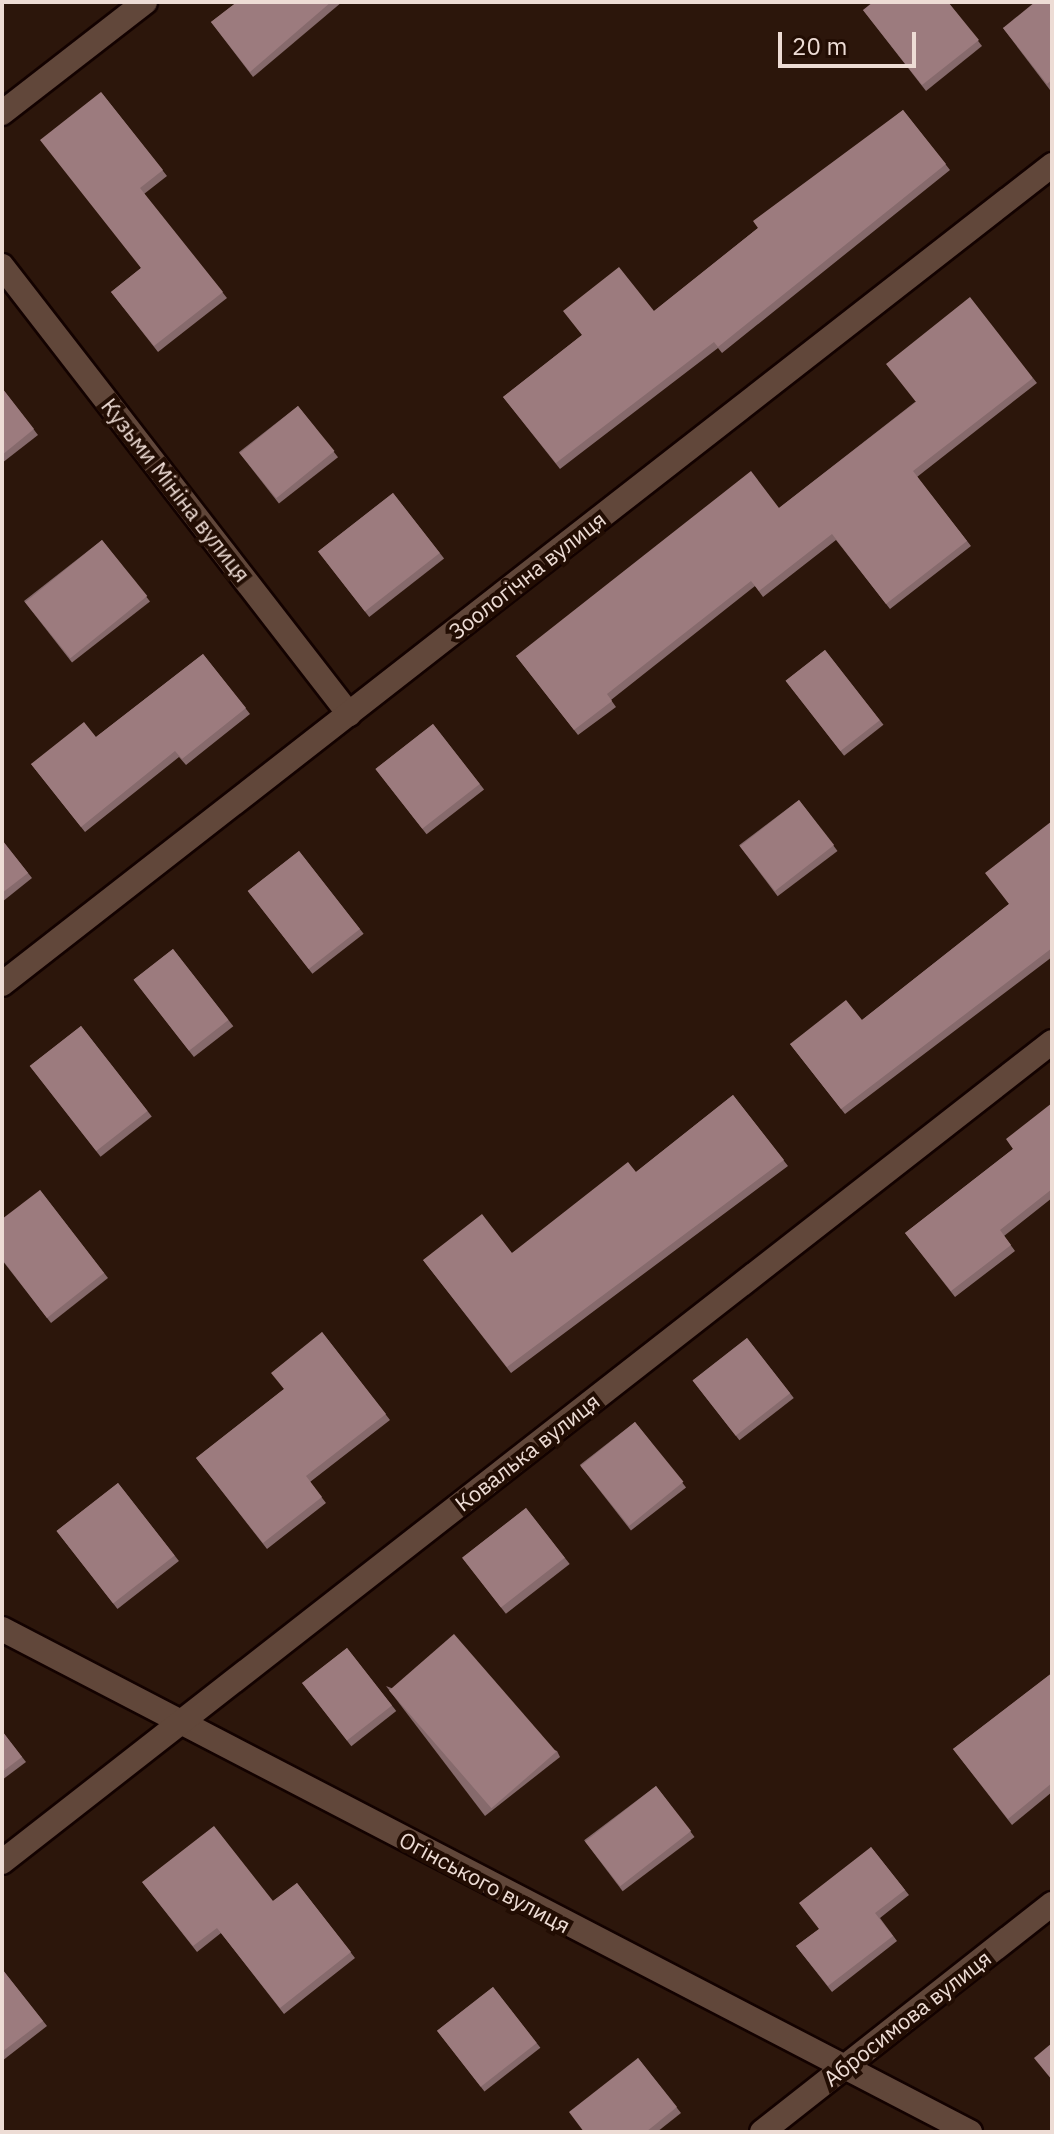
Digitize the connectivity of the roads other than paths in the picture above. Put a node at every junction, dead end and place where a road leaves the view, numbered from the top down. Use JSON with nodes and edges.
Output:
{"nodes":[{"id":1,"x":145,"y":2,"type":"edge"},
{"id":2,"x":2,"y":113,"type":"edge"},
{"id":3,"x":1052,"y":165,"type":"edge"},
{"id":4,"x":2,"y":266,"type":"edge"},
{"id":5,"x":349,"y":714,"type":"junction"},
{"id":6,"x":2,"y":984,"type":"edge"},
{"id":7,"x":1052,"y":1042,"type":"edge"},
{"id":8,"x":2,"y":1629,"type":"edge"},
{"id":9,"x":180,"y":1723,"type":"junction"},
{"id":10,"x":2,"y":1862,"type":"edge"},
{"id":11,"x":1052,"y":1904,"type":"edge"},
{"id":12,"x":842,"y":2069,"type":"junction"},
{"id":13,"x":762,"y":2132,"type":"edge"},
{"id":14,"x":970,"y":2132,"type":"edge"}],
"edges":[{"from":1,"to":2,"type":"street"},
{"from":3,"to":5,"type":"street","name":"Зоологічна вулиця"},
{"from":4,"to":5,"type":"street","name":"Кузьми Мініна вулиця"},
{"from":5,"to":6,"type":"street","name":"Зоологічна вулиця"},
{"from":7,"to":9,"type":"street","name":"Ковалька вулиця"},
{"from":8,"to":9,"type":"street","name":"Огінського вулиця"},
{"from":9,"to":10,"type":"street","name":"Ковалька вулиця"},
{"from":9,"to":12,"type":"street","name":"Огінського вулиця"},
{"from":11,"to":12,"type":"street","name":"Абросимова вулиця"},
{"from":12,"to":13,"type":"street","name":"Абросимова вулиця"},
{"from":12,"to":14,"type":"street","name":"Огінського вулиця"}]}
